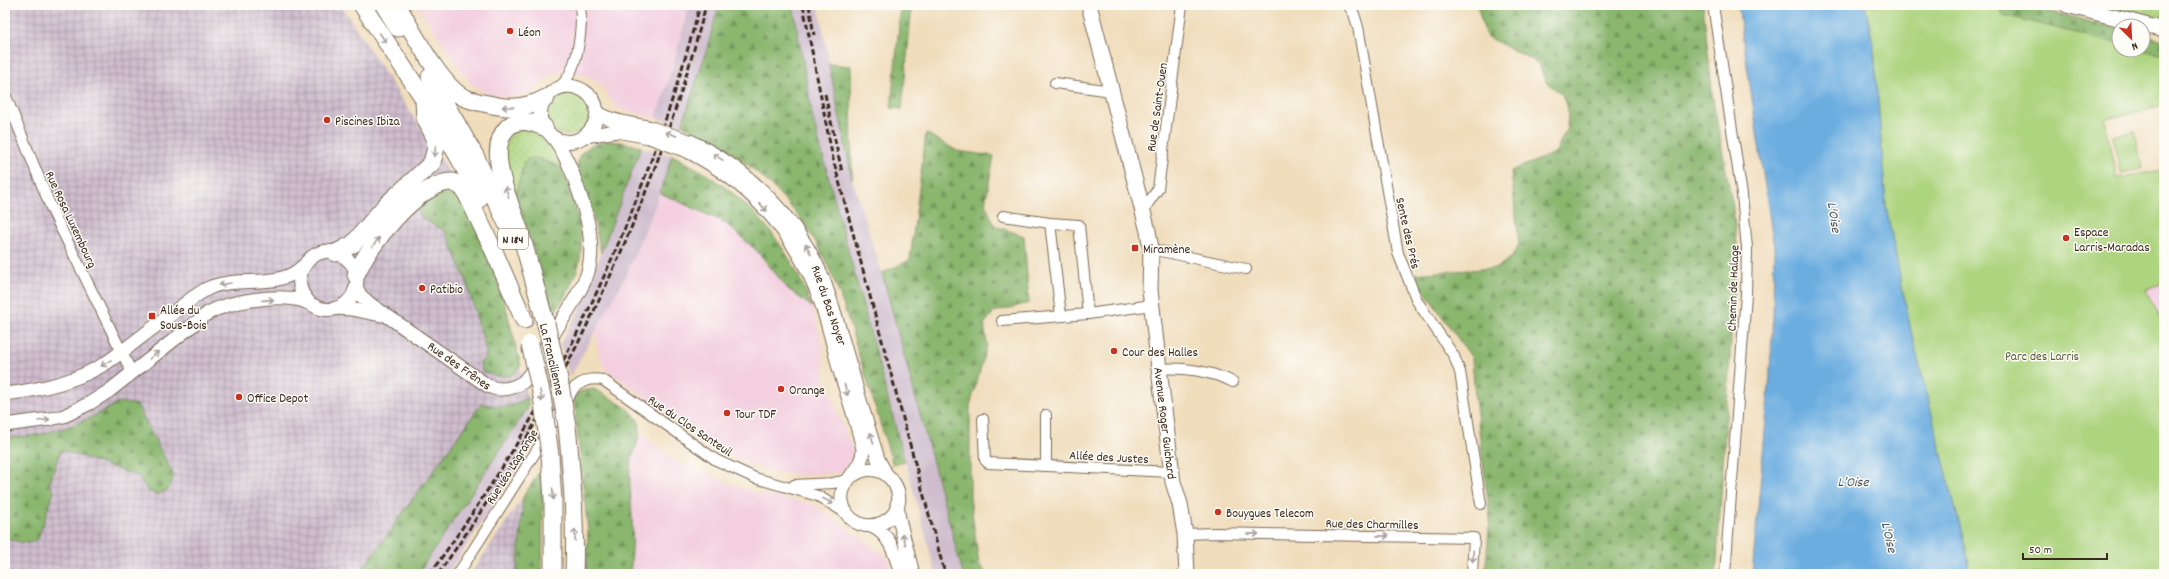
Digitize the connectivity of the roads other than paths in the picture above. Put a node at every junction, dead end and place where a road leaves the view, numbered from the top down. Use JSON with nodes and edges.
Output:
{"nodes":[{"id":1,"x":362,"y":5,"type":"edge"},
{"id":2,"x":384,"y":5,"type":"edge"},
{"id":3,"x":397,"y":5,"type":"edge"},
{"id":4,"x":580,"y":5,"type":"edge"},
{"id":5,"x":1089,"y":5,"type":"edge"},
{"id":6,"x":1182,"y":5,"type":"edge"},
{"id":7,"x":1348,"y":5,"type":"edge"},
{"id":8,"x":1713,"y":5,"type":"edge"},
{"id":9,"x":2067,"y":5,"type":"edge"},
{"id":10,"x":2164,"y":30,"type":"edge"},
{"id":11,"x":574,"y":67,"type":"junction"},
{"id":12,"x":1055,"y":83,"type":"dead end"},
{"id":13,"x":559,"y":87,"type":"junction"},
{"id":14,"x":583,"y":90,"type":"junction"},
{"id":15,"x":1111,"y":91,"type":"junction"},
{"id":16,"x":5,"y":94,"type":"edge"},
{"id":17,"x":546,"y":98,"type":"junction"},
{"id":18,"x":424,"y":101,"type":"junction"},
{"id":19,"x":596,"y":110,"type":"junction"},
{"id":20,"x":548,"y":132,"type":"junction"},
{"id":21,"x":650,"y":132,"type":"junction"},
{"id":22,"x":583,"y":138,"type":"junction"},
{"id":23,"x":689,"y":147,"type":"junction"},
{"id":24,"x":469,"y":160,"type":"junction"},
{"id":25,"x":572,"y":172,"type":"junction"},
{"id":26,"x":1144,"y":209,"type":"junction"},
{"id":27,"x":1003,"y":216,"type":"dead end"},
{"id":28,"x":1050,"y":223,"type":"junction"},
{"id":29,"x":1151,"y":249,"type":"junction"},
{"id":30,"x":336,"y":253,"type":"junction"},
{"id":31,"x":302,"y":267,"type":"junction"},
{"id":32,"x":1246,"y":269,"type":"dead end"},
{"id":33,"x":356,"y":281,"type":"junction"},
{"id":34,"x":309,"y":302,"type":"junction"},
{"id":35,"x":1152,"y":305,"type":"junction"},
{"id":36,"x":336,"y":308,"type":"junction"},
{"id":37,"x":1088,"y":314,"type":"junction"},
{"id":38,"x":387,"y":316,"type":"junction"},
{"id":39,"x":1060,"y":316,"type":"junction"},
{"id":40,"x":524,"y":320,"type":"junction"},
{"id":41,"x":1002,"y":321,"type":"dead end"},
{"id":42,"x":546,"y":324,"type":"junction"},
{"id":43,"x":122,"y":352,"type":"junction"},
{"id":44,"x":1159,"y":369,"type":"junction"},
{"id":45,"x":132,"y":373,"type":"junction"},
{"id":46,"x":591,"y":378,"type":"joint"},
{"id":47,"x":1233,"y":382,"type":"dead end"},
{"id":48,"x":5,"y":394,"type":"edge"},
{"id":49,"x":1046,"y":415,"type":"dead end"},
{"id":50,"x":983,"y":419,"type":"dead end"},
{"id":51,"x":5,"y":425,"type":"edge"},
{"id":52,"x":1046,"y":466,"type":"junction"},
{"id":53,"x":1171,"y":472,"type":"junction"},
{"id":54,"x":886,"y":474,"type":"junction"},
{"id":55,"x":850,"y":478,"type":"junction"},
{"id":56,"x":781,"y":485,"type":"junction"},
{"id":57,"x":898,"y":504,"type":"junction"},
{"id":58,"x":1481,"y":504,"type":"dead end"},
{"id":59,"x":846,"y":513,"type":"junction"},
{"id":60,"x":871,"y":526,"type":"junction"},
{"id":61,"x":1185,"y":534,"type":"junction"},
{"id":62,"x":1187,"y":570,"type":"edge"},
{"id":63,"x":458,"y":574,"type":"edge"},
{"id":64,"x":553,"y":574,"type":"edge"},
{"id":65,"x":574,"y":574,"type":"edge"},
{"id":66,"x":901,"y":574,"type":"edge"},
{"id":67,"x":913,"y":574,"type":"edge"},
{"id":68,"x":1472,"y":574,"type":"edge"},
{"id":69,"x":1725,"y":574,"type":"edge"}],
"edges":[{"from":1,"to":18,"type":"main road","number":"N 184","one_way":true},
{"from":2,"to":24,"type":"main road","number":"N 184"},
{"from":17,"to":3,"type":"main road","one_way":true},
{"from":4,"to":11,"type":"street"},
{"from":5,"to":15,"type":"main road","name":"Avenue Roger Guichard"},
{"from":6,"to":26,"type":"street","name":"Rue de Saint-Ouen"},
{"from":7,"to":58,"type":"street","name":"Sente des Prés"},
{"from":8,"to":69,"type":"street","name":"Chemin de Halage"},
{"from":9,"to":10,"type":"main road"},
{"from":11,"to":13,"type":"street"},
{"from":11,"to":14,"type":"street"},
{"from":12,"to":15,"type":"street"},
{"from":13,"to":14,"type":"street"},
{"from":13,"to":17,"type":"street"},
{"from":14,"to":19,"type":"street"},
{"from":15,"to":26,"type":"main road","name":"Avenue Roger Guichard"},
{"from":16,"to":43,"type":"street","name":"Rue Rosa Luxembourg"},
{"from":17,"to":20,"type":"street"},
{"from":18,"to":24,"type":"main road","number":"N 184"},
{"from":18,"to":30,"type":"main road","one_way":true},
{"from":19,"to":21,"type":"street","name":"Rue du Bas Noyer"},
{"from":19,"to":22,"type":"street"},
{"from":20,"to":22,"type":"street"},
{"from":20,"to":25,"type":"street","name":"Rue des Frênes"},
{"from":42,"to":20,"type":"main road","one_way":true},
{"from":21,"to":22,"type":"street","name":"Rue du Bas Noyer"},
{"from":21,"to":23,"type":"street","name":"Rue du Bas Noyer","bridge":true},
{"from":22,"to":25,"type":"street","name":"Rue des Frênes"},
{"from":54,"to":23,"type":"street","name":"Rue du Bas Noyer","one_way":true},
{"from":23,"to":55,"type":"street","name":"Rue du Bas Noyer","one_way":true},
{"from":24,"to":40,"type":"main road","name":"La Francilienne","number":"N 184"},
{"from":24,"to":42,"type":"main road","name":"La Francilienne","number":"N 184"},
{"from":25,"to":38,"type":"street","name":"Rue des Frênes"},
{"from":26,"to":29,"type":"main road","name":"Avenue Roger Guichard"},
{"from":27,"to":28,"type":"street"},
{"from":28,"to":37,"type":"street"},
{"from":28,"to":39,"type":"street"},
{"from":29,"to":32,"type":"street"},
{"from":29,"to":35,"type":"main road","name":"Avenue Roger Guichard"},
{"from":30,"to":31,"type":"street"},
{"from":30,"to":33,"type":"street"},
{"from":31,"to":34,"type":"street"},
{"from":31,"to":43,"type":"street","one_way":true},
{"from":33,"to":36,"type":"street"},
{"from":33,"to":38,"type":"street","name":"Rue des Frênes"},
{"from":33,"to":40,"type":"main road","one_way":true},
{"from":34,"to":36,"type":"street"},
{"from":45,"to":34,"type":"street","one_way":true},
{"from":35,"to":37,"type":"street"},
{"from":35,"to":44,"type":"main road","name":"Avenue Roger Guichard"},
{"from":36,"to":38,"type":"street","name":"Rue des Frênes"},
{"from":37,"to":39,"type":"street"},
{"from":39,"to":41,"type":"street"},
{"from":40,"to":64,"type":"main road","name":"La Francilienne","number":"N 184","one_way":true,"bridge":true},
{"from":65,"to":42,"type":"main road","name":"La Francilienne","number":"N 184","one_way":true,"bridge":true},
{"from":43,"to":45,"type":"street","name":"Rue Rosa Luxembourg"},
{"from":43,"to":48,"type":"street","one_way":true},
{"from":44,"to":47,"type":"street"},
{"from":44,"to":53,"type":"main road","name":"Avenue Roger Guichard"},
{"from":51,"to":45,"type":"street","one_way":true},
{"from":46,"to":56,"type":"street","name":"Rue du Clos Santeuil"},
{"from":46,"to":63,"type":"street","name":"Rue Léo Lagrange"},
{"from":49,"to":52,"type":"street"},
{"from":50,"to":52,"type":"street","name":"Allée des Justes"},
{"from":52,"to":53,"type":"street","name":"Allée des Justes"},
{"from":53,"to":61,"type":"main road","name":"Avenue Roger Guichard"},
{"from":54,"to":55,"type":"street"},
{"from":54,"to":57,"type":"street"},
{"from":55,"to":56,"type":"street","name":"Rue du Clos Santeuil"},
{"from":55,"to":59,"type":"street"},
{"from":56,"to":59,"type":"street","name":"Rue du Clos Santeuil","one_way":true},
{"from":57,"to":60,"type":"street"},
{"from":67,"to":57,"type":"street","one_way":true},
{"from":59,"to":60,"type":"street"},
{"from":60,"to":66,"type":"street"},
{"from":61,"to":62,"type":"main road","name":"Avenue Roger Guichard"},
{"from":61,"to":68,"type":"street","name":"Rue des Charmilles","one_way":true}]}
